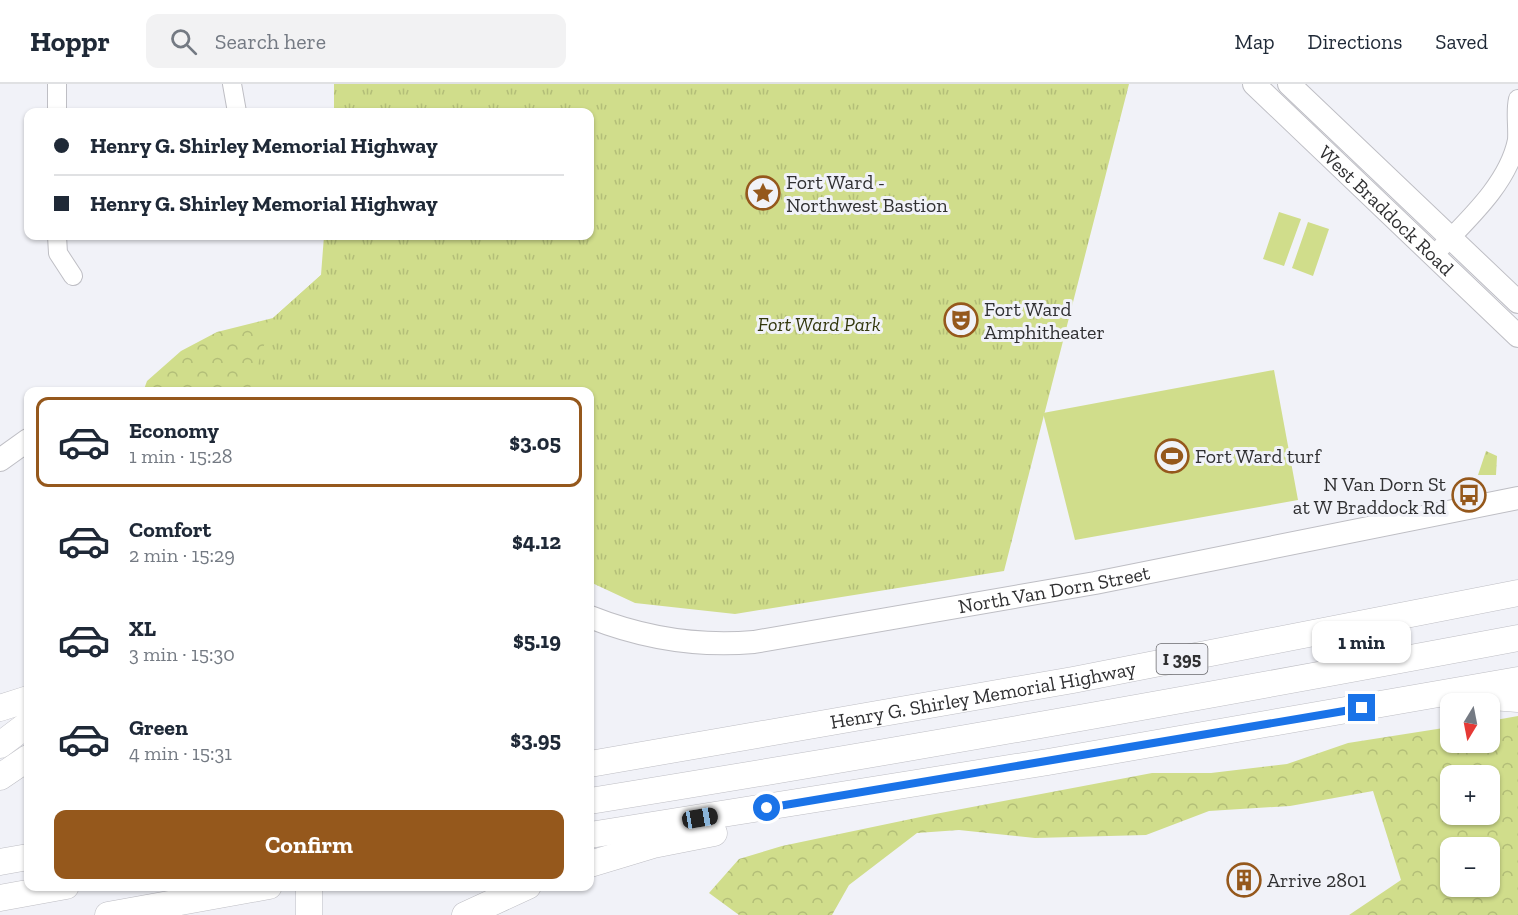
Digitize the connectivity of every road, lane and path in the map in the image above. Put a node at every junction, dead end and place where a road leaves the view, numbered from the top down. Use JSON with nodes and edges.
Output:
{"nodes":[{"id":1,"x":57,"y":84,"type":"edge"},
{"id":2,"x":232,"y":84,"type":"edge"},
{"id":3,"x":1254,"y":84,"type":"edge"},
{"id":4,"x":1292,"y":85,"type":"edge"},
{"id":5,"x":1518,"y":99,"type":"edge"},
{"id":6,"x":57,"y":108,"type":"edge"},
{"id":7,"x":236,"y":108,"type":"edge"},
{"id":8,"x":1450,"y":238,"type":"junction"},
{"id":9,"x":57,"y":240,"type":"edge"},
{"id":10,"x":1434,"y":255,"type":"junction"},
{"id":11,"x":73,"y":276,"type":"dead end"},
{"id":12,"x":1518,"y":302,"type":"edge"},
{"id":13,"x":1518,"y":336,"type":"edge"},
{"id":14,"x":24,"y":443,"type":"edge"},
{"id":15,"x":0,"y":460,"type":"edge"},
{"id":16,"x":1518,"y":498,"type":"edge"},
{"id":17,"x":1518,"y":594,"type":"edge"},
{"id":18,"x":594,"y":618,"type":"edge"},
{"id":19,"x":1518,"y":638,"type":"edge"},
{"id":20,"x":1518,"y":680,"type":"edge"},
{"id":21,"x":1452,"y":693,"type":"edge"},
{"id":22,"x":1440,"y":695,"type":"edge"},
{"id":23,"x":1500,"y":697,"type":"edge"},
{"id":24,"x":1518,"y":699,"type":"edge"},
{"id":25,"x":24,"y":700,"type":"edge"},
{"id":26,"x":0,"y":708,"type":"edge"},
{"id":27,"x":886,"y":712,"type":"junction"},
{"id":28,"x":24,"y":727,"type":"edge"},
{"id":29,"x":0,"y":745,"type":"edge"},
{"id":30,"x":594,"y":746,"type":"edge"},
{"id":31,"x":24,"y":761,"type":"edge"},
{"id":32,"x":1048,"y":762,"type":"junction"},
{"id":33,"x":594,"y":763,"type":"edge"},
{"id":34,"x":0,"y":777,"type":"edge"},
{"id":35,"x":594,"y":800,"type":"edge"},
{"id":36,"x":594,"y":834,"type":"edge"},
{"id":37,"x":24,"y":858,"type":"edge"},
{"id":38,"x":0,"y":862,"type":"edge"},
{"id":39,"x":594,"y":863,"type":"edge"},
{"id":40,"x":38,"y":891,"type":"edge"},
{"id":41,"x":240,"y":891,"type":"edge"},
{"id":42,"x":309,"y":891,"type":"edge"},
{"id":43,"x":517,"y":891,"type":"edge"},
{"id":44,"x":0,"y":898,"type":"edge"},
{"id":45,"x":108,"y":915,"type":"edge"},
{"id":46,"x":309,"y":915,"type":"edge"},
{"id":47,"x":465,"y":915,"type":"edge"}],
"edges":[{"from":1,"to":6,"type":"street"},
{"from":2,"to":7,"type":"street"},
{"from":3,"to":10,"type":"main road","name":"West Braddock Road"},
{"from":4,"to":8,"type":"main road","name":"West Braddock Road"},
{"from":5,"to":8,"type":"street"},
{"from":8,"to":10,"type":"street"},
{"from":8,"to":12,"type":"main road","name":"West Braddock Road"},
{"from":9,"to":11,"type":"street"},
{"from":10,"to":13,"type":"main road","name":"West Braddock Road"},
{"from":14,"to":15,"type":"main road"},
{"from":16,"to":18,"type":"main road","name":"North Van Dorn Street"},
{"from":17,"to":27,"type":"highway","name":"Henry G. Shirley Memorial Highway","number":"I 395"},
{"from":19,"to":35,"type":"highway"},
{"from":20,"to":21,"type":"highway"},
{"from":22,"to":32,"type":"highway"},
{"from":23,"to":24,"type":"highway"},
{"from":25,"to":26,"type":"highway"},
{"from":27,"to":30,"type":"highway"},
{"from":27,"to":33,"type":"highway","name":"Henry G. Shirley Memorial Highway","number":"I 395"},
{"from":28,"to":29,"type":"highway"},
{"from":31,"to":34,"type":"highway"},
{"from":32,"to":36,"type":"highway"},
{"from":32,"to":39,"type":"highway"},
{"from":37,"to":38,"type":"highway"},
{"from":40,"to":44,"type":"highway"},
{"from":41,"to":45,"type":"highway"},
{"from":42,"to":46,"type":"highway"},
{"from":43,"to":47,"type":"highway"}]}
